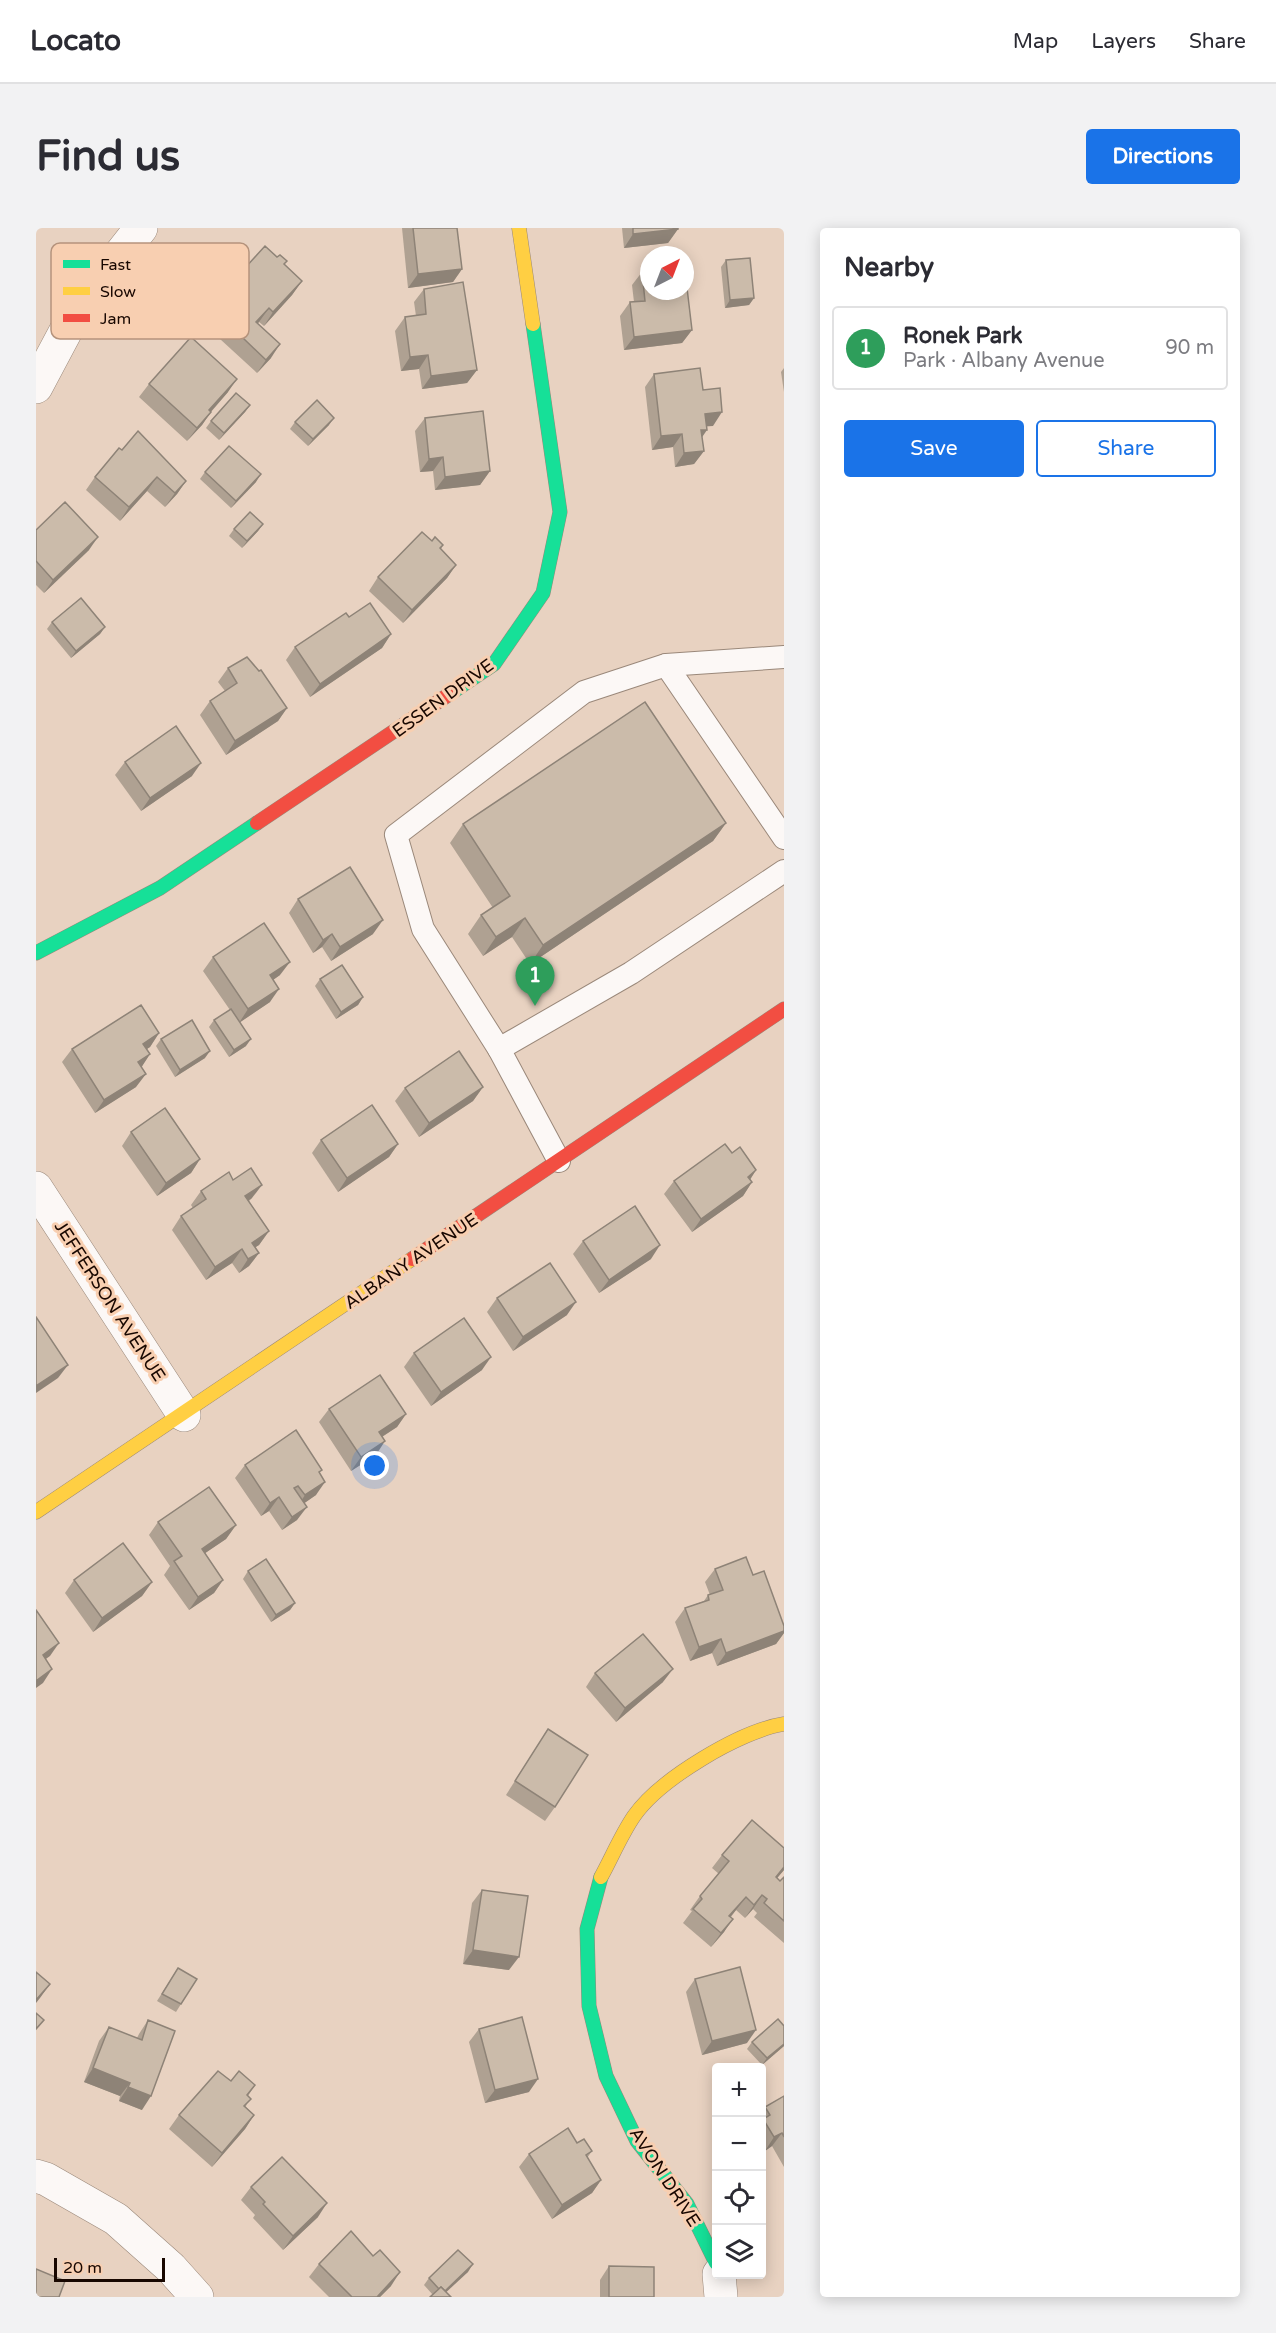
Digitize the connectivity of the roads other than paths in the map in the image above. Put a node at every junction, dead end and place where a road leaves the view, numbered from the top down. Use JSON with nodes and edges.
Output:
{"nodes":[{"id":1,"x":141,"y":228,"type":"edge"},
{"id":2,"x":519,"y":228,"type":"edge"},
{"id":3,"x":129,"y":243,"type":"edge"},
{"id":4,"x":62,"y":339,"type":"edge"},
{"id":5,"x":36,"y":387,"type":"edge"},
{"id":6,"x":784,"y":657,"type":"edge"},
{"id":7,"x":666,"y":665,"type":"junction"},
{"id":8,"x":784,"y":838,"type":"edge"},
{"id":9,"x":784,"y":872,"type":"edge"},
{"id":10,"x":36,"y":953,"type":"edge"},
{"id":11,"x":780,"y":1018,"type":"edge"},
{"id":12,"x":499,"y":1049,"type":"junction"},
{"id":13,"x":559,"y":1161,"type":"junction"},
{"id":14,"x":36,"y":1188,"type":"edge"},
{"id":15,"x":184,"y":1415,"type":"junction"},
{"id":16,"x":36,"y":1512,"type":"edge"},
{"id":17,"x":784,"y":1724,"type":"edge"},
{"id":18,"x":36,"y":2176,"type":"edge"},
{"id":19,"x":712,"y":2253,"type":"edge"},
{"id":20,"x":719,"y":2279,"type":"edge"},
{"id":21,"x":197,"y":2297,"type":"edge"},
{"id":22,"x":721,"y":2297,"type":"edge"}],
"edges":[{"from":1,"to":3,"type":"street"},
{"from":2,"to":10,"type":"street","name":"ESSEN DRIVE"},
{"from":4,"to":5,"type":"street"},
{"from":6,"to":7,"type":"lane"},
{"from":7,"to":8,"type":"lane"},
{"from":7,"to":12,"type":"lane"},
{"from":9,"to":12,"type":"lane"},
{"from":11,"to":13,"type":"street","name":"ALBANY AVENUE"},
{"from":12,"to":13,"type":"lane"},
{"from":13,"to":15,"type":"street","name":"ALBANY AVENUE"},
{"from":14,"to":15,"type":"street","name":"JEFFERSON AVENUE"},
{"from":15,"to":16,"type":"street","name":"ALBANY AVENUE"},
{"from":17,"to":19,"type":"street","name":"AVON DRIVE"},
{"from":18,"to":21,"type":"street"},
{"from":20,"to":22,"type":"street"}]}
